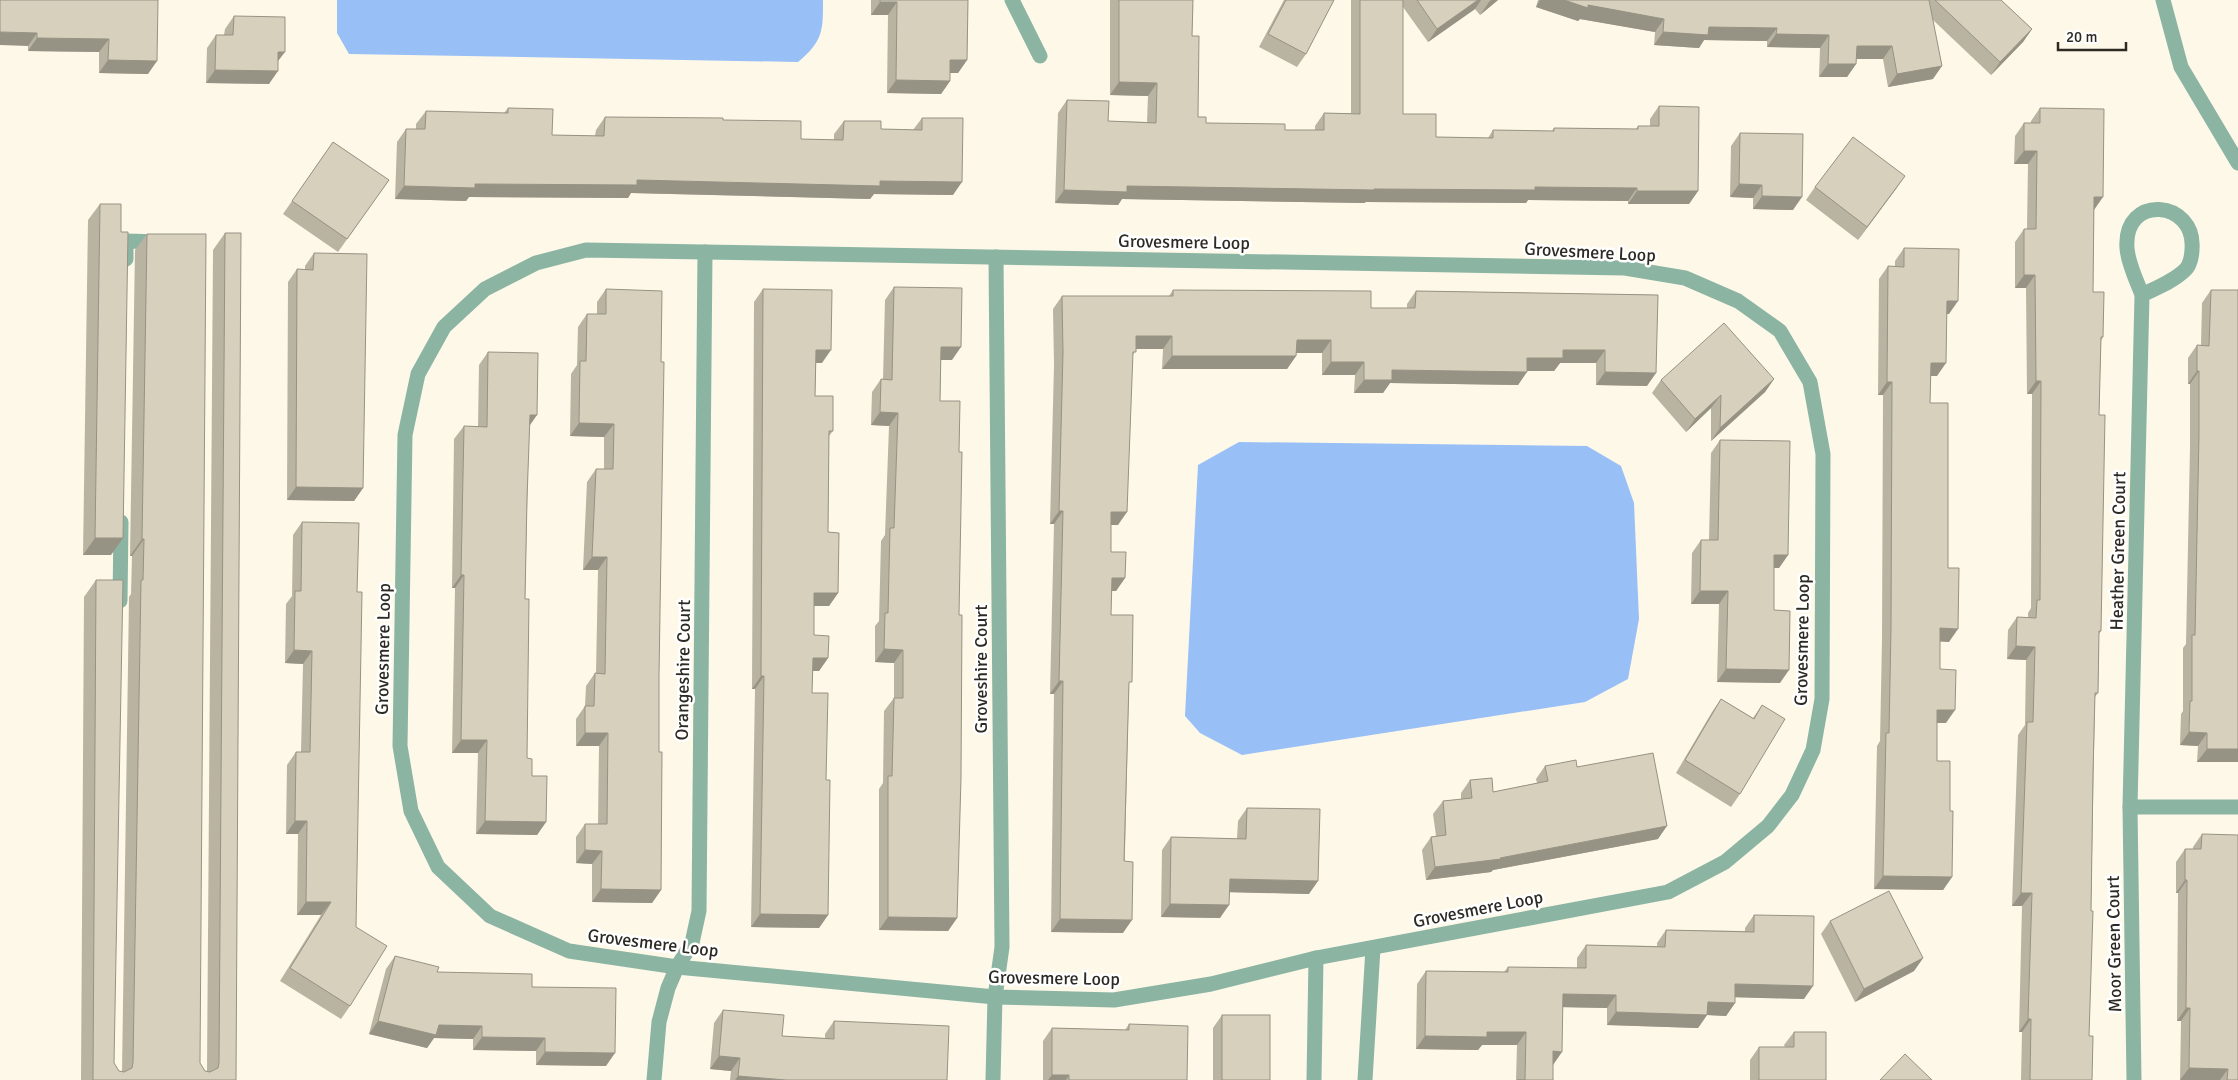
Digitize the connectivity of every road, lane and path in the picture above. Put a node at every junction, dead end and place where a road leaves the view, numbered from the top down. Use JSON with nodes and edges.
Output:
{"nodes":[{"id":1,"x":1012,"y":0,"type":"edge"},
{"id":2,"x":2163,"y":0,"type":"edge"},
{"id":3,"x":1040,"y":56,"type":"dead end"},
{"id":4,"x":2238,"y":163,"type":"edge"},
{"id":5,"x":175,"y":242,"type":"edge"},
{"id":6,"x":705,"y":252,"type":"junction"},
{"id":7,"x":996,"y":257,"type":"junction"},
{"id":8,"x":126,"y":271,"type":"edge"},
{"id":9,"x":2142,"y":296,"type":"junction"},
{"id":10,"x":122,"y":511,"type":"edge"},
{"id":11,"x":120,"y":621,"type":"edge"},
{"id":12,"x":2130,"y":807,"type":"junction"},
{"id":13,"x":2238,"y":807,"type":"edge"},
{"id":14,"x":1372,"y":948,"type":"junction"},
{"id":15,"x":1316,"y":958,"type":"junction"},
{"id":16,"x":677,"y":967,"type":"junction"},
{"id":17,"x":995,"y":997,"type":"junction"},
{"id":18,"x":654,"y":1080,"type":"edge"},
{"id":19,"x":993,"y":1080,"type":"edge"},
{"id":20,"x":1314,"y":1080,"type":"edge"},
{"id":21,"x":1365,"y":1080,"type":"edge"},
{"id":22,"x":2134,"y":1080,"type":"edge"}],
"edges":[{"from":1,"to":3,"type":"street"},
{"from":2,"to":4,"type":"street"},
{"from":5,"to":8,"type":"street"},
{"from":6,"to":7,"type":"street","name":"Grovesmere Loop"},
{"from":6,"to":16,"type":"street","name":"Orangeshire Court"},
{"from":6,"to":16,"type":"street","name":"Grovesmere Loop"},
{"from":7,"to":14,"type":"street","name":"Grovesmere Loop"},
{"from":7,"to":17,"type":"street","name":"Groveshire Court"},
{"from":9,"to":9,"type":"street","name":"Heather Green Court"},
{"from":9,"to":12,"type":"street","name":"Heather Green Court"},
{"from":10,"to":11,"type":"street"},
{"from":12,"to":13,"type":"street"},
{"from":12,"to":22,"type":"street","name":"Moor Green Court"},
{"from":14,"to":15,"type":"street","name":"Grovesmere Loop"},
{"from":14,"to":21,"type":"street"},
{"from":15,"to":17,"type":"street","name":"Grovesmere Loop"},
{"from":15,"to":20,"type":"street"},
{"from":16,"to":17,"type":"street","name":"Grovesmere Loop"},
{"from":16,"to":18,"type":"street","name":"Orangeshire Court"},
{"from":17,"to":19,"type":"street","name":"Groveshire Court"}]}
